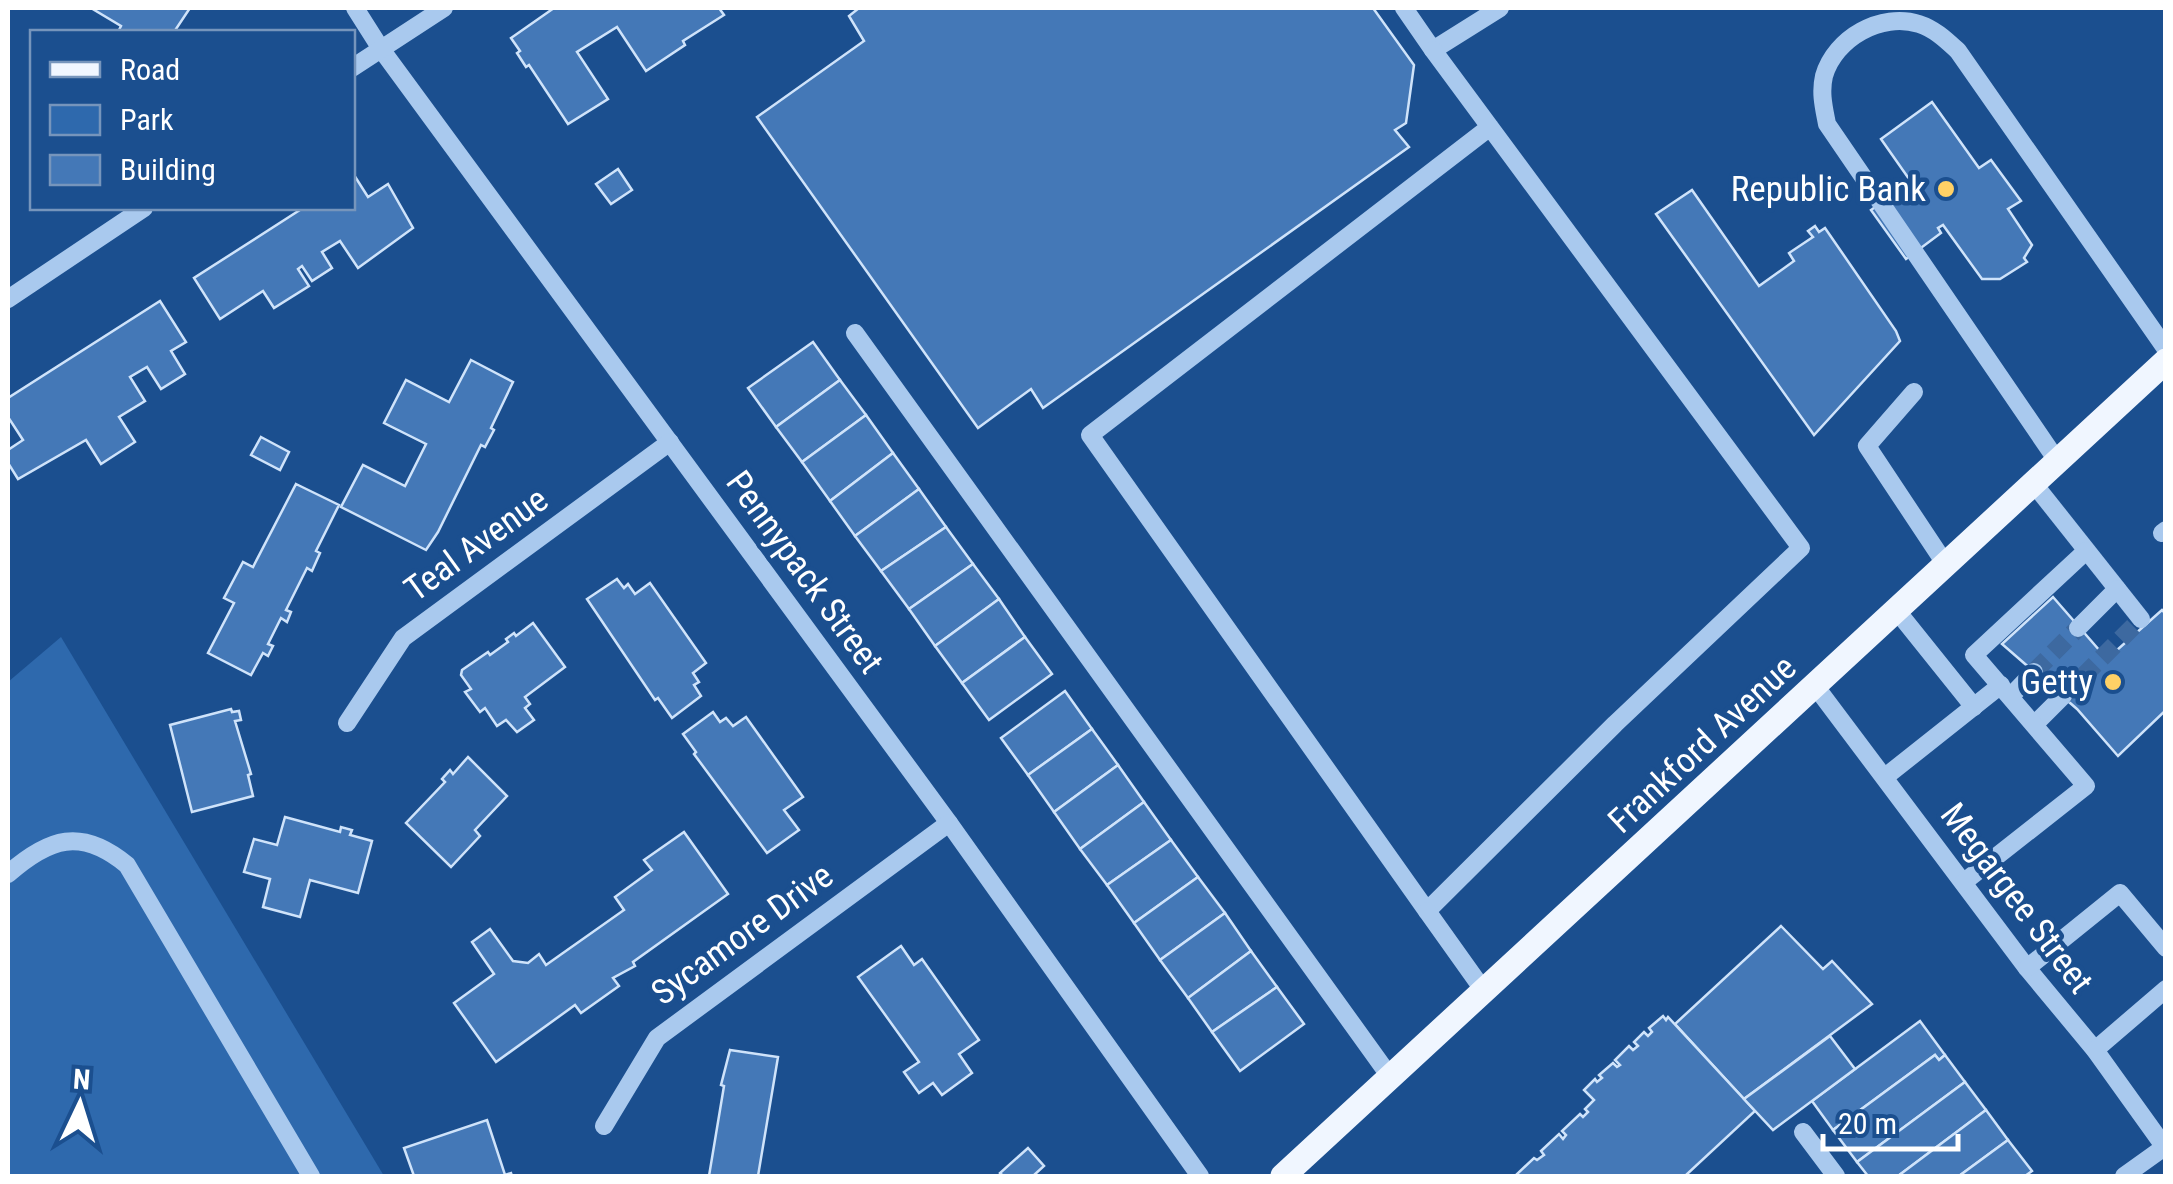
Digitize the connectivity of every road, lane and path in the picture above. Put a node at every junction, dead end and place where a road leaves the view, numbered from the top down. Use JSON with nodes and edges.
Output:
{"nodes":[{"id":1,"x":355,"y":8,"type":"edge"},
{"id":2,"x":444,"y":8,"type":"edge"},
{"id":3,"x":1404,"y":8,"type":"edge"},
{"id":4,"x":1500,"y":8,"type":"edge"},
{"id":5,"x":381,"y":49,"type":"junction"},
{"id":6,"x":1432,"y":50,"type":"junction"},
{"id":7,"x":355,"y":66,"type":"edge"},
{"id":8,"x":1490,"y":128,"type":"junction"},
{"id":9,"x":141,"y":210,"type":"edge"},
{"id":10,"x":8,"y":299,"type":"edge"},
{"id":11,"x":855,"y":333,"type":"dead end"},
{"id":12,"x":2166,"y":348,"type":"edge"},
{"id":13,"x":2166,"y":360,"type":"edge"},
{"id":14,"x":1914,"y":392,"type":"dead end"},
{"id":15,"x":670,"y":442,"type":"junction"},
{"id":16,"x":2058,"y":462,"type":"junction"},
{"id":17,"x":2034,"y":484,"type":"junction"},
{"id":18,"x":2086,"y":551,"type":"junction"},
{"id":19,"x":1946,"y":565,"type":"junction"},
{"id":20,"x":2117,"y":589,"type":"junction"},
{"id":21,"x":1897,"y":610,"type":"junction"},
{"id":22,"x":2141,"y":619,"type":"dead end"},
{"id":23,"x":2078,"y":628,"type":"tunnel mouth"},
{"id":24,"x":2034,"y":672,"type":"tunnel mouth"},
{"id":25,"x":1816,"y":686,"type":"junction"},
{"id":26,"x":2006,"y":691,"type":"junction"},
{"id":27,"x":2062,"y":696,"type":"tunnel mouth"},
{"id":28,"x":1974,"y":707,"type":"junction"},
{"id":29,"x":346,"y":724,"type":"dead end"},
{"id":30,"x":2035,"y":724,"type":"junction"},
{"id":31,"x":1884,"y":777,"type":"junction"},
{"id":32,"x":949,"y":823,"type":"junction"},
{"id":33,"x":8,"y":874,"type":"edge"},
{"id":34,"x":1964,"y":882,"type":"junction"},
{"id":35,"x":1426,"y":912,"type":"junction"},
{"id":36,"x":2166,"y":948,"type":"edge"},
{"id":37,"x":2027,"y":968,"type":"junction"},
{"id":38,"x":2166,"y":989,"type":"edge"},
{"id":39,"x":1484,"y":991,"type":"junction"},
{"id":40,"x":2095,"y":1050,"type":"junction"},
{"id":41,"x":1391,"y":1078,"type":"junction"},
{"id":42,"x":604,"y":1126,"type":"dead end"},
{"id":43,"x":1803,"y":1132,"type":"dead end"},
{"id":44,"x":2165,"y":1147,"type":"edge"},
{"id":45,"x":311,"y":1176,"type":"edge"},
{"id":46,"x":1200,"y":1176,"type":"edge"},
{"id":47,"x":1283,"y":1176,"type":"edge"},
{"id":48,"x":1836,"y":1176,"type":"edge"},
{"id":49,"x":2124,"y":1176,"type":"edge"}],
"edges":[{"from":1,"to":5,"type":"street","name":"Pennypack Street"},
{"from":2,"to":5,"type":"street"},
{"from":3,"to":6,"type":"street"},
{"from":4,"to":6,"type":"street"},
{"from":5,"to":7,"type":"street"},
{"from":5,"to":15,"type":"street","name":"Pennypack Street"},
{"from":6,"to":8,"type":"street"},
{"from":8,"to":35,"type":"street"},
{"from":8,"to":35,"type":"street"},
{"from":9,"to":10,"type":"street"},
{"from":11,"to":41,"type":"street"},
{"from":12,"to":16,"type":"street"},
{"from":13,"to":16,"type":"main road","name":"Frankford Avenue"},
{"from":14,"to":19,"type":"street"},
{"from":15,"to":29,"type":"street","name":"Teal Avenue"},
{"from":15,"to":32,"type":"street","name":"Pennypack Street"},
{"from":16,"to":17,"type":"main road","name":"Frankford Avenue"},
{"from":17,"to":18,"type":"street"},
{"from":17,"to":19,"type":"main road","name":"Frankford Avenue"},
{"from":18,"to":20,"type":"street"},
{"from":18,"to":26,"type":"street"},
{"from":19,"to":21,"type":"main road","name":"Frankford Avenue"},
{"from":20,"to":22,"type":"street"},
{"from":20,"to":23,"type":"street"},
{"from":21,"to":25,"type":"main road","name":"Frankford Avenue"},
{"from":21,"to":28,"type":"street"},
{"from":24,"to":26,"type":"street"},
{"from":25,"to":31,"type":"street","name":"Megargee Street"},
{"from":25,"to":39,"type":"main road","name":"Frankford Avenue"},
{"from":26,"to":28,"type":"street"},
{"from":26,"to":30,"type":"street"},
{"from":27,"to":30,"type":"street"},
{"from":28,"to":31,"type":"street"},
{"from":30,"to":34,"type":"street"},
{"from":31,"to":34,"type":"street","name":"Megargee Street"},
{"from":32,"to":42,"type":"street","name":"Sycamore Drive"},
{"from":32,"to":46,"type":"street","name":"Pennypack Street"},
{"from":33,"to":45,"type":"street"},
{"from":34,"to":37,"type":"street","name":"Megargee Street"},
{"from":35,"to":39,"type":"street"},
{"from":36,"to":37,"type":"street"},
{"from":37,"to":40,"type":"street","name":"Megargee Street"},
{"from":38,"to":40,"type":"street"},
{"from":39,"to":41,"type":"main road","name":"Frankford Avenue"},
{"from":40,"to":44,"type":"street","name":"Megargee Street"},
{"from":41,"to":47,"type":"main road","name":"Frankford Avenue"},
{"from":43,"to":48,"type":"street"},
{"from":44,"to":49,"type":"street"}]}
